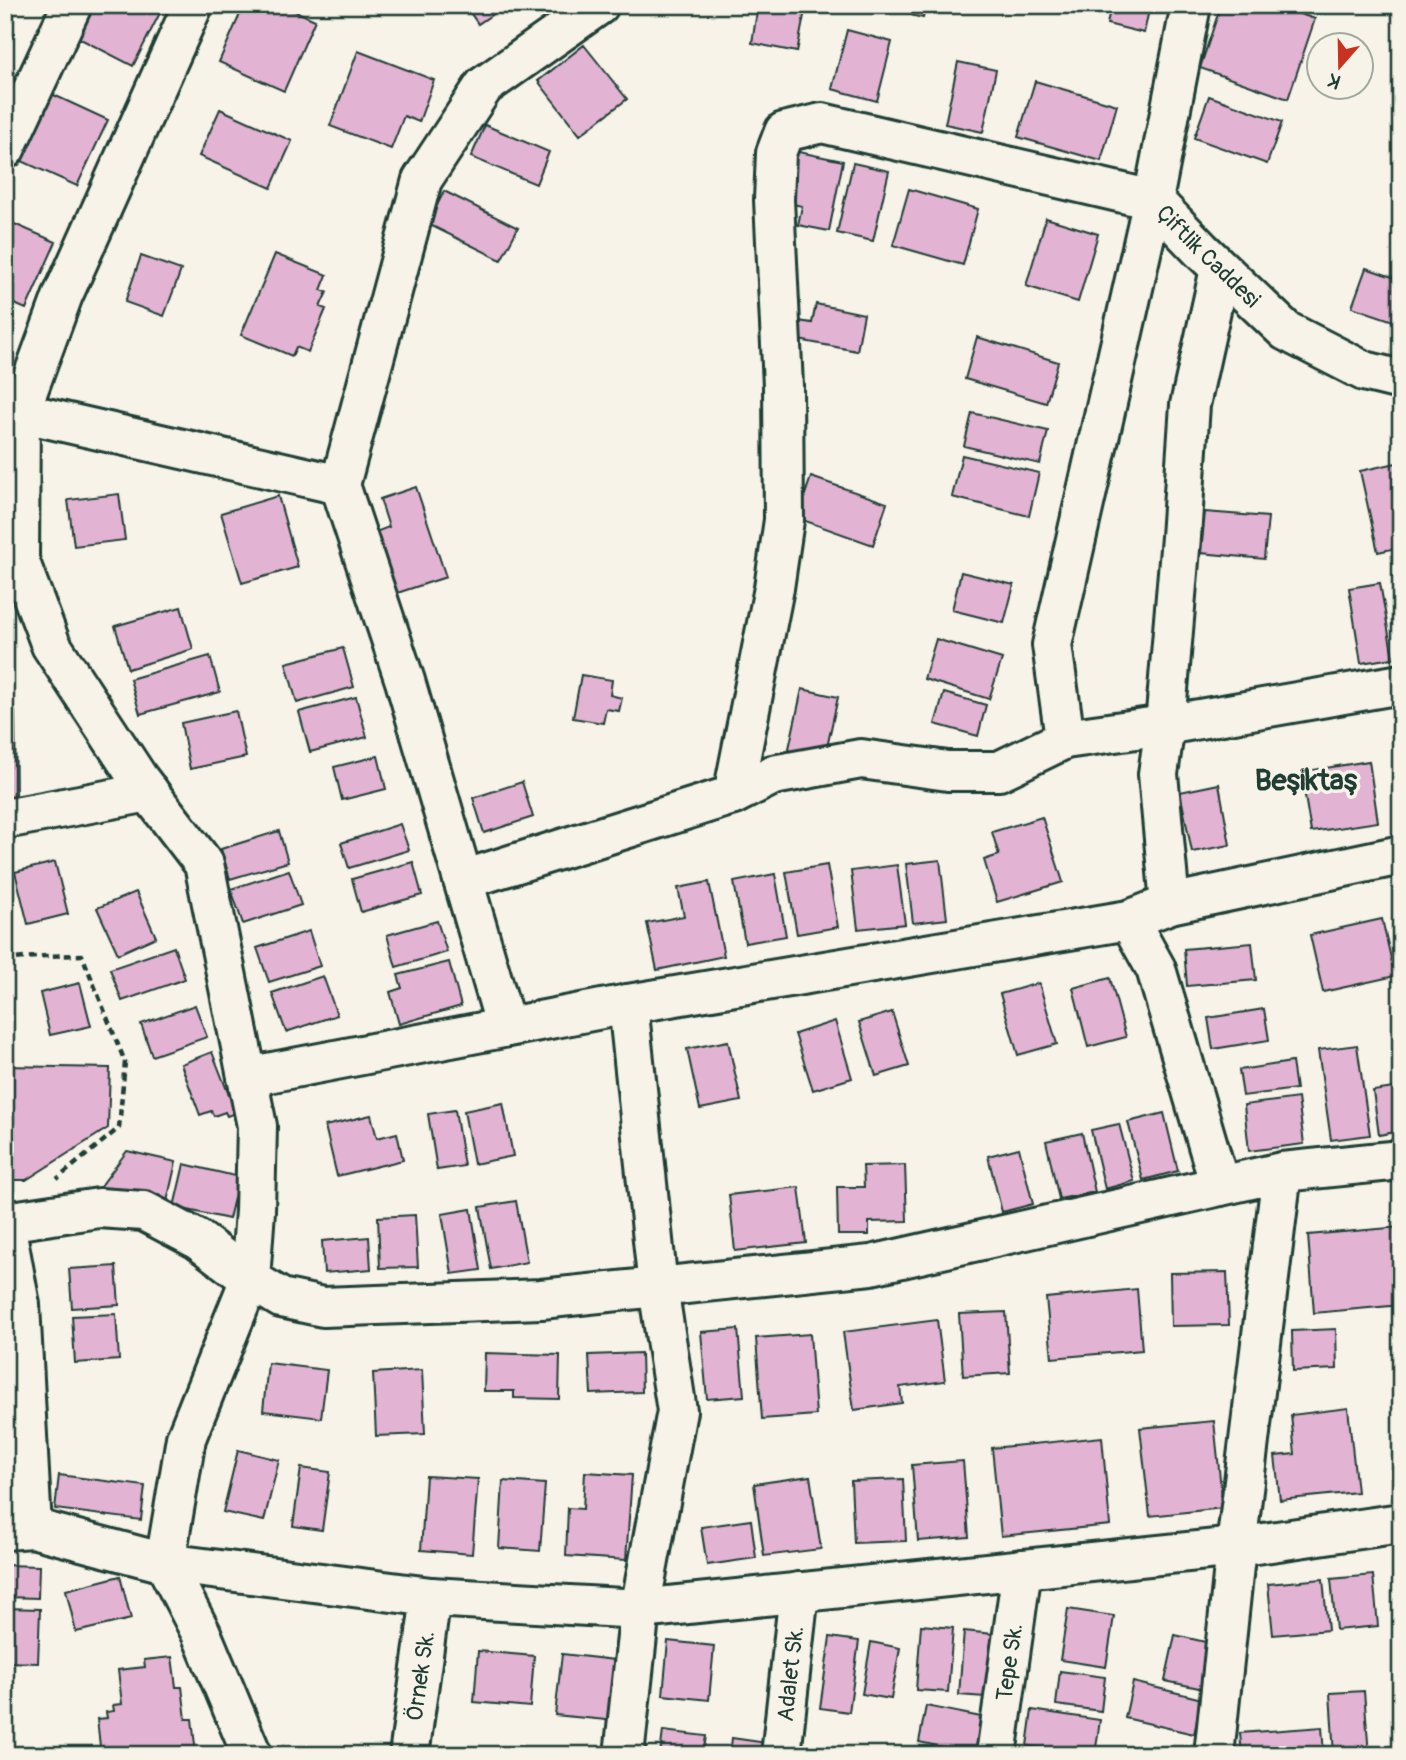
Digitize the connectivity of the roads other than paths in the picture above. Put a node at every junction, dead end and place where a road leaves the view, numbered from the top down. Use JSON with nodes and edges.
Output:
{"nodes":[{"id":1,"x":72,"y":5,"type":"edge"},
{"id":2,"x":192,"y":5,"type":"edge"},
{"id":3,"x":598,"y":5,"type":"edge"},
{"id":4,"x":1191,"y":5,"type":"edge"},
{"id":5,"x":5,"y":149,"type":"edge"},
{"id":6,"x":1153,"y":200,"type":"junction"},
{"id":7,"x":1220,"y":268,"type":"junction"},
{"id":8,"x":1401,"y":380,"type":"edge"},
{"id":9,"x":13,"y":414,"type":"edge"},
{"id":10,"x":340,"y":485,"type":"junction"},
{"id":11,"x":1401,"y":684,"type":"edge"},
{"id":12,"x":1165,"y":725,"type":"junction"},
{"id":13,"x":1065,"y":739,"type":"junction"},
{"id":14,"x":149,"y":792,"type":"junction"},
{"id":15,"x":733,"y":795,"type":"junction"},
{"id":16,"x":5,"y":819,"type":"edge"},
{"id":17,"x":1401,"y":855,"type":"edge"},
{"id":18,"x":463,"y":880,"type":"junction"},
{"id":19,"x":1170,"y":904,"type":"junction"},
{"id":20,"x":1129,"y":920,"type":"junction"},
{"id":21,"x":628,"y":1004,"type":"junction"},
{"id":22,"x":506,"y":1027,"type":"junction"},
{"id":23,"x":247,"y":1077,"type":"junction"},
{"id":24,"x":1401,"y":1160,"type":"edge"},
{"id":25,"x":1282,"y":1172,"type":"junction"},
{"id":26,"x":1220,"y":1186,"type":"junction"},
{"id":27,"x":5,"y":1222,"type":"edge"},
{"id":28,"x":250,"y":1279,"type":"junction"},
{"id":29,"x":658,"y":1287,"type":"junction"},
{"id":30,"x":1401,"y":1523,"type":"edge"},
{"id":31,"x":19,"y":1529,"type":"edge"},
{"id":32,"x":1236,"y":1547,"type":"junction"},
{"id":33,"x":165,"y":1563,"type":"junction"},
{"id":34,"x":1022,"y":1569,"type":"junction"},
{"id":35,"x":799,"y":1592,"type":"junction"},
{"id":36,"x":431,"y":1597,"type":"junction"},
{"id":37,"x":640,"y":1609,"type":"junction"},
{"id":38,"x":252,"y":1755,"type":"edge"},
{"id":39,"x":409,"y":1755,"type":"edge"},
{"id":40,"x":624,"y":1755,"type":"edge"},
{"id":41,"x":781,"y":1755,"type":"edge"},
{"id":42,"x":996,"y":1755,"type":"edge"},
{"id":43,"x":1214,"y":1755,"type":"edge"}],
"edges":[{"from":1,"to":5,"type":"street"},
{"from":2,"to":9,"type":"street"},
{"from":3,"to":10,"type":"street"},
{"from":4,"to":6,"type":"street","name":"Çiftlik Caddesi"},
{"from":6,"to":7,"type":"street","name":"Çiftlik Caddesi"},
{"from":6,"to":13,"type":"street"},
{"from":6,"to":15,"type":"street"},
{"from":7,"to":8,"type":"street","name":"Çiftlik Caddesi"},
{"from":7,"to":12,"type":"street"},
{"from":9,"to":10,"type":"street"},
{"from":9,"to":14,"type":"street"},
{"from":10,"to":18,"type":"street"},
{"from":11,"to":12,"type":"street"},
{"from":12,"to":13,"type":"street"},
{"from":12,"to":19,"type":"street"},
{"from":13,"to":15,"type":"street"},
{"from":14,"to":16,"type":"street"},
{"from":14,"to":23,"type":"street"},
{"from":15,"to":18,"type":"street"},
{"from":17,"to":19,"type":"street"},
{"from":18,"to":22,"type":"street"},
{"from":19,"to":20,"type":"street"},
{"from":20,"to":21,"type":"street"},
{"from":20,"to":26,"type":"street"},
{"from":21,"to":22,"type":"street"},
{"from":21,"to":29,"type":"street"},
{"from":22,"to":23,"type":"street"},
{"from":23,"to":28,"type":"street"},
{"from":24,"to":25,"type":"street"},
{"from":25,"to":26,"type":"street"},
{"from":25,"to":32,"type":"street"},
{"from":26,"to":29,"type":"street"},
{"from":27,"to":28,"type":"street"},
{"from":27,"to":31,"type":"street"},
{"from":28,"to":29,"type":"street"},
{"from":28,"to":33,"type":"street"},
{"from":29,"to":37,"type":"street"},
{"from":30,"to":32,"type":"street"},
{"from":31,"to":33,"type":"street"},
{"from":32,"to":34,"type":"street"},
{"from":32,"to":43,"type":"street"},
{"from":33,"to":36,"type":"street"},
{"from":33,"to":38,"type":"street"},
{"from":34,"to":35,"type":"street"},
{"from":34,"to":42,"type":"street","name":"Tepe Sk."},
{"from":35,"to":37,"type":"street"},
{"from":35,"to":41,"type":"street","name":"Adalet Sk."},
{"from":36,"to":37,"type":"street"},
{"from":36,"to":39,"type":"street","name":"Örnek Sk."},
{"from":37,"to":40,"type":"street"}]}
